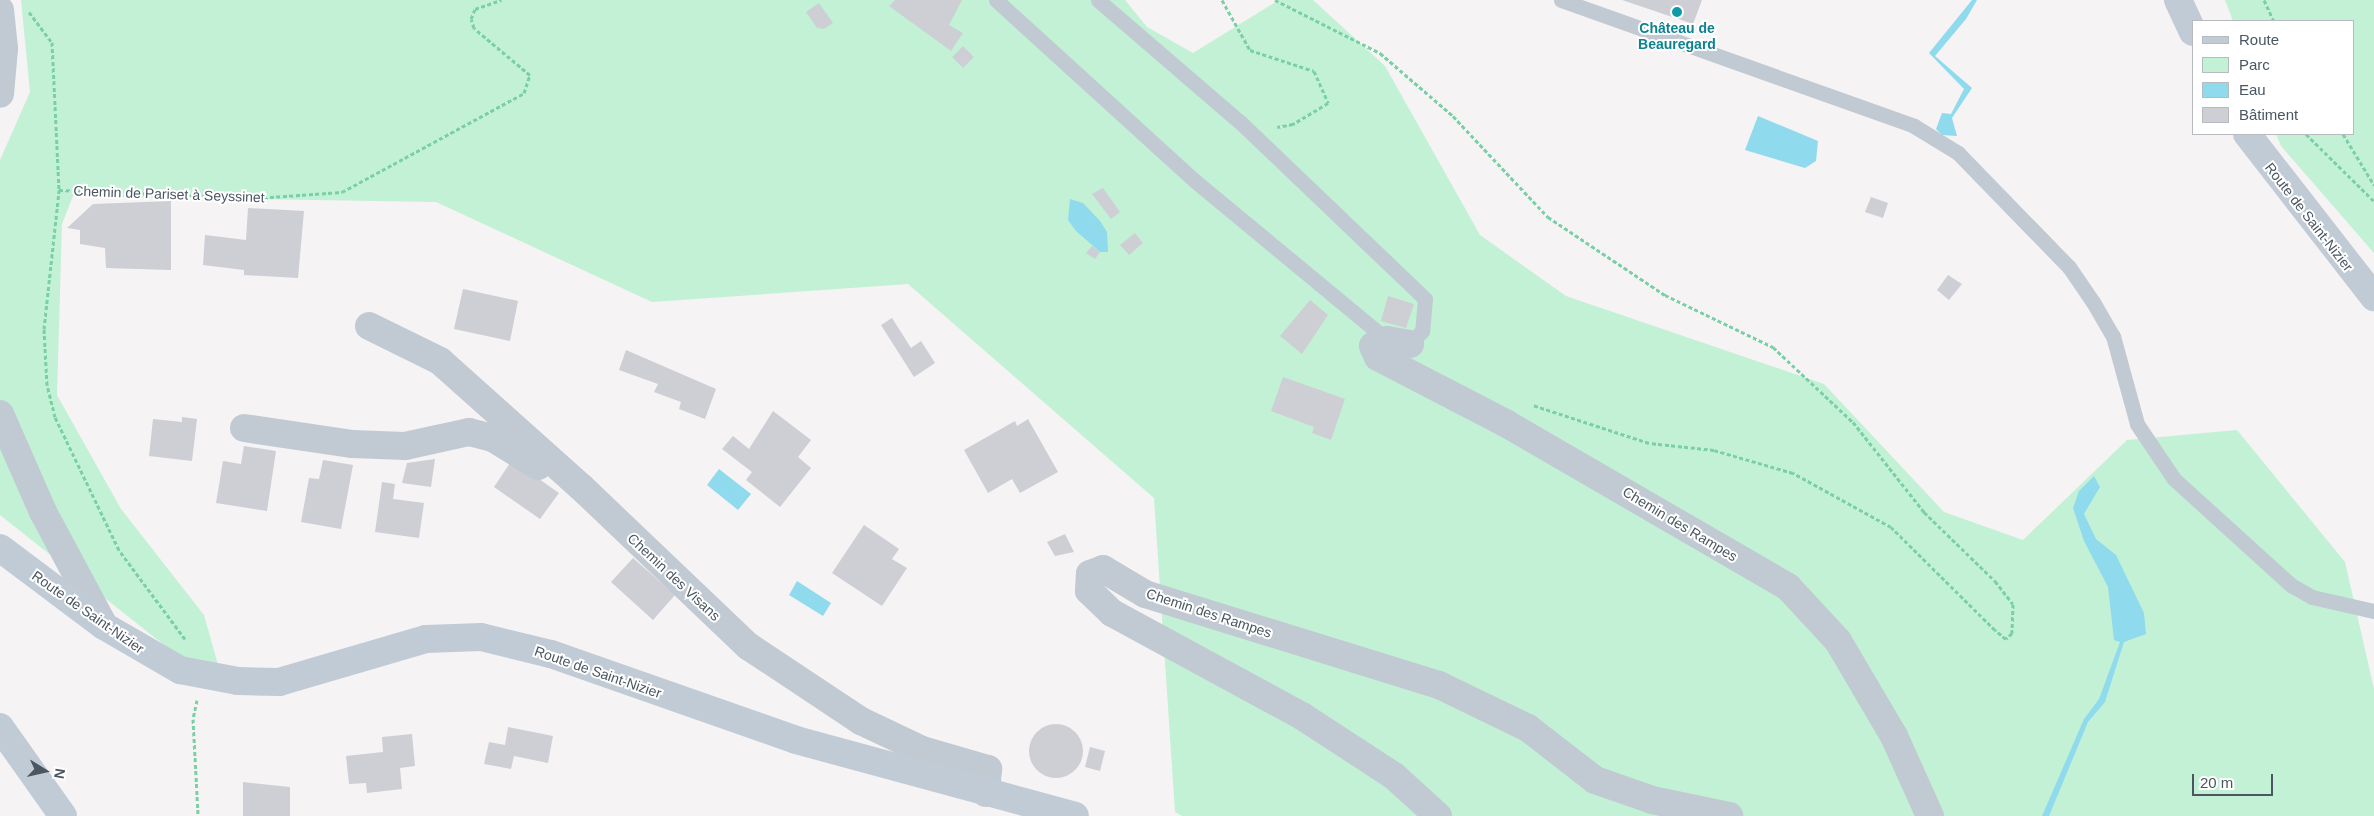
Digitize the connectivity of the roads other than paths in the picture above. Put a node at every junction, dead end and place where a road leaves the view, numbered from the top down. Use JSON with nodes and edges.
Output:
{"nodes":[{"id":1,"x":996,"y":0,"type":"edge"},
{"id":2,"x":1098,"y":0,"type":"edge"},
{"id":3,"x":1561,"y":0,"type":"edge"},
{"id":4,"x":2178,"y":0,"type":"edge"},
{"id":5,"x":1591,"y":5,"type":"edge"},
{"id":6,"x":13,"y":9,"type":"edge"},
{"id":7,"x":2192,"y":30,"type":"edge"},
{"id":8,"x":0,"y":94,"type":"edge"},
{"id":9,"x":2248,"y":135,"type":"edge"},
{"id":10,"x":2374,"y":297,"type":"edge"},
{"id":11,"x":369,"y":326,"type":"dead end"},
{"id":12,"x":1398,"y":342,"type":"junction"},
{"id":13,"x":0,"y":414,"type":"edge"},
{"id":14,"x":244,"y":428,"type":"dead end"},
{"id":15,"x":604,"y":510,"type":"junction"},
{"id":16,"x":0,"y":548,"type":"edge"},
{"id":17,"x":2374,"y":611,"type":"edge"},
{"id":18,"x":104,"y":626,"type":"junction"},
{"id":19,"x":0,"y":727,"type":"edge"},
{"id":20,"x":986,"y":794,"type":"junction"},
{"id":21,"x":62,"y":816,"type":"edge"},
{"id":22,"x":1076,"y":816,"type":"edge"},
{"id":23,"x":1438,"y":816,"type":"edge"},
{"id":24,"x":1729,"y":816,"type":"edge"},
{"id":25,"x":1930,"y":816,"type":"edge"}],
"edges":[{"from":1,"to":12,"type":"lane"},
{"from":2,"to":12,"type":"lane"},
{"from":3,"to":5,"type":"lane"},
{"from":4,"to":7,"type":"main road"},
{"from":5,"to":17,"type":"lane"},
{"from":6,"to":8,"type":"street"},
{"from":9,"to":10,"type":"main road","name":"Route de Saint-Nizier"},
{"from":11,"to":15,"type":"street","name":"Chemin des Visans"},
{"from":12,"to":25,"type":"street","name":"Chemin des Rampes"},
{"from":13,"to":18,"type":"street"},
{"from":14,"to":15,"type":"street"},
{"from":15,"to":20,"type":"street","name":"Chemin des Visans"},
{"from":16,"to":18,"type":"main road","name":"Route de Saint-Nizier"},
{"from":18,"to":20,"type":"main road","name":"Route de Saint-Nizier"},
{"from":19,"to":21,"type":"main road"},
{"from":20,"to":22,"type":"main road","name":"Route de Saint-Nizier"},
{"from":23,"to":24,"type":"street","name":"Chemin des Rampes"}]}
